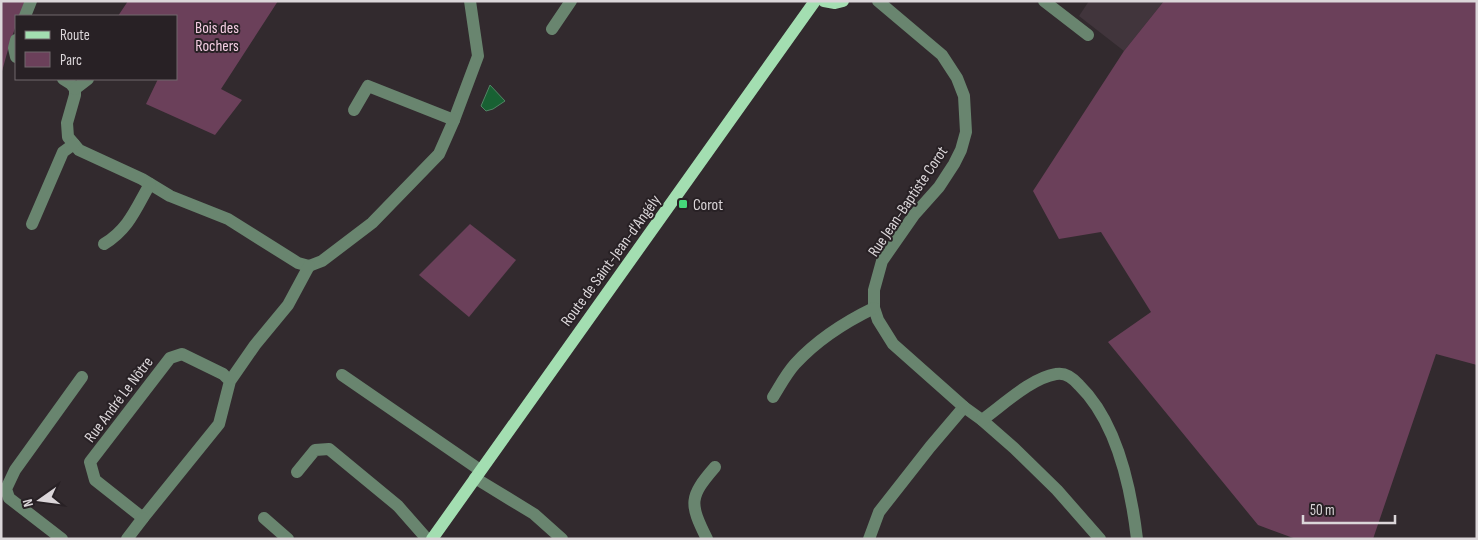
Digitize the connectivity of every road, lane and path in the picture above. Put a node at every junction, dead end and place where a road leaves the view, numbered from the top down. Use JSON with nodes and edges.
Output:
{"nodes":[{"id":1,"x":32,"y":1,"type":"edge"},
{"id":2,"x":470,"y":1,"type":"edge"},
{"id":3,"x":571,"y":1,"type":"edge"},
{"id":4,"x":815,"y":1,"type":"edge"},
{"id":5,"x":824,"y":1,"type":"edge"},
{"id":6,"x":843,"y":1,"type":"edge"},
{"id":7,"x":878,"y":1,"type":"edge"},
{"id":8,"x":1044,"y":1,"type":"edge"},
{"id":9,"x":25,"y":15,"type":"edge"},
{"id":10,"x":552,"y":29,"type":"dead end"},
{"id":11,"x":1088,"y":35,"type":"dead end"},
{"id":12,"x":65,"y":80,"type":"edge"},
{"id":13,"x":87,"y":80,"type":"edge"},
{"id":14,"x":75,"y":89,"type":"junction"},
{"id":15,"x":354,"y":110,"type":"dead end"},
{"id":16,"x":454,"y":120,"type":"junction"},
{"id":17,"x":74,"y":144,"type":"junction"},
{"id":18,"x":150,"y":184,"type":"junction"},
{"id":19,"x":32,"y":224,"type":"dead end"},
{"id":20,"x":104,"y":244,"type":"dead end"},
{"id":21,"x":309,"y":266,"type":"junction"},
{"id":22,"x":874,"y":308,"type":"junction"},
{"id":23,"x":342,"y":375,"type":"dead end"},
{"id":24,"x":82,"y":377,"type":"dead end"},
{"id":25,"x":230,"y":381,"type":"junction"},
{"id":26,"x":773,"y":397,"type":"dead end"},
{"id":27,"x":964,"y":407,"type":"junction"},
{"id":28,"x":982,"y":420,"type":"junction"},
{"id":29,"x":715,"y":468,"type":"dead end"},
{"id":30,"x":297,"y":472,"type":"dead end"},
{"id":31,"x":478,"y":474,"type":"junction"},
{"id":32,"x":143,"y":518,"type":"junction"},
{"id":33,"x":264,"y":518,"type":"dead end"},
{"id":34,"x":62,"y":539,"type":"edge"},
{"id":35,"x":127,"y":539,"type":"edge"},
{"id":36,"x":288,"y":539,"type":"edge"},
{"id":37,"x":427,"y":539,"type":"edge"},
{"id":38,"x":432,"y":539,"type":"edge"},
{"id":39,"x":562,"y":539,"type":"edge"},
{"id":40,"x":707,"y":539,"type":"edge"},
{"id":41,"x":869,"y":539,"type":"edge"},
{"id":42,"x":1100,"y":539,"type":"edge"},
{"id":43,"x":1137,"y":539,"type":"edge"}],
"edges":[{"from":1,"to":9,"type":"street"},
{"from":2,"to":16,"type":"street"},
{"from":3,"to":10,"type":"street"},
{"from":4,"to":31,"type":"main road","name":"Route de Saint-Jean-d'Angély"},
{"from":5,"to":6,"type":"main road"},
{"from":7,"to":22,"type":"street","name":"Rue Jean-Baptiste Corot"},
{"from":8,"to":11,"type":"street"},
{"from":12,"to":14,"type":"street"},
{"from":13,"to":14,"type":"street"},
{"from":14,"to":17,"type":"street"},
{"from":15,"to":16,"type":"street"},
{"from":16,"to":21,"type":"street"},
{"from":17,"to":18,"type":"street"},
{"from":17,"to":19,"type":"street"},
{"from":18,"to":20,"type":"street"},
{"from":18,"to":21,"type":"street"},
{"from":21,"to":25,"type":"street"},
{"from":22,"to":26,"type":"street"},
{"from":22,"to":27,"type":"street","name":"Rue Jean-Baptiste Corot"},
{"from":23,"to":31,"type":"street"},
{"from":24,"to":34,"type":"street"},
{"from":25,"to":32,"type":"street"},
{"from":25,"to":32,"type":"street","name":"Rue André Le Nôtre"},
{"from":27,"to":28,"type":"street","name":"Rue Jean-Baptiste Corot"},
{"from":27,"to":41,"type":"street"},
{"from":28,"to":42,"type":"street","name":"Rue Jean-Baptiste Corot"},
{"from":28,"to":43,"type":"street"},
{"from":29,"to":40,"type":"street"},
{"from":30,"to":37,"type":"street"},
{"from":31,"to":38,"type":"main road","name":"Route de Saint-Jean-d'Angély"},
{"from":31,"to":39,"type":"street"},
{"from":32,"to":35,"type":"street"},
{"from":33,"to":36,"type":"street"}]}
